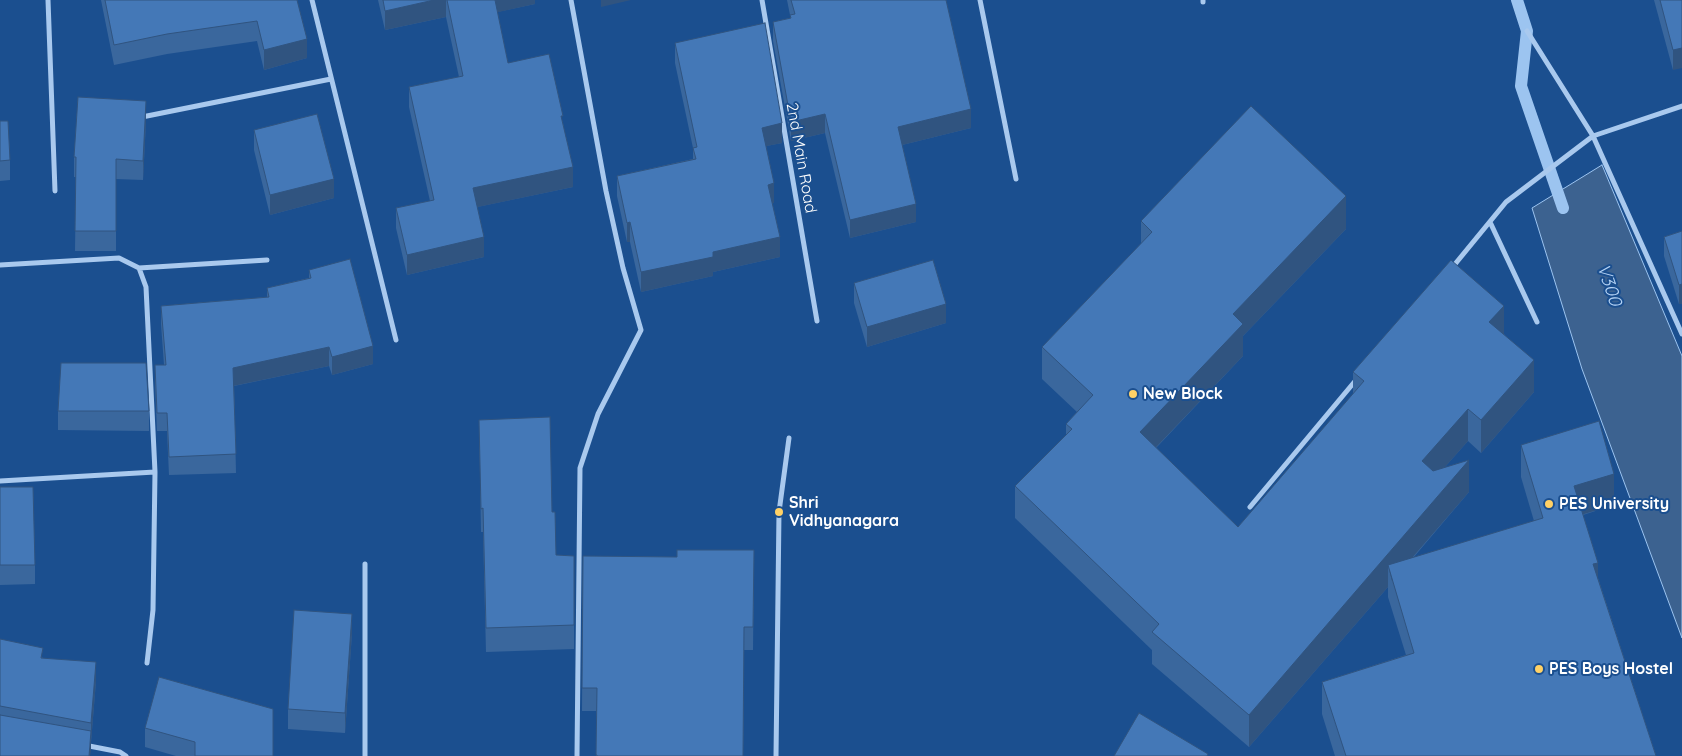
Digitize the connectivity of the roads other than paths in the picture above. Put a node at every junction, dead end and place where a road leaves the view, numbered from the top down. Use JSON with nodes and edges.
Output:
{"nodes":[{"id":1,"x":48,"y":0,"type":"edge"},
{"id":2,"x":312,"y":0,"type":"edge"},
{"id":3,"x":571,"y":0,"type":"edge"},
{"id":4,"x":762,"y":0,"type":"edge"},
{"id":5,"x":980,"y":0,"type":"edge"},
{"id":6,"x":1527,"y":32,"type":"dead end"},
{"id":7,"x":332,"y":79,"type":"junction"},
{"id":8,"x":1682,"y":106,"type":"edge"},
{"id":9,"x":142,"y":117,"type":"edge"},
{"id":10,"x":1594,"y":136,"type":"junction"},
{"id":11,"x":1016,"y":179,"type":"dead end"},
{"id":12,"x":55,"y":191,"type":"dead end"},
{"id":13,"x":1490,"y":222,"type":"junction"},
{"id":14,"x":267,"y":260,"type":"dead end"},
{"id":15,"x":0,"y":265,"type":"edge"},
{"id":16,"x":139,"y":268,"type":"junction"},
{"id":17,"x":1446,"y":274,"type":"edge"},
{"id":18,"x":817,"y":321,"type":"dead end"},
{"id":19,"x":1537,"y":322,"type":"dead end"},
{"id":20,"x":1682,"y":334,"type":"edge"},
{"id":21,"x":396,"y":340,"type":"dead end"},
{"id":22,"x":1363,"y":372,"type":"edge"},
{"id":23,"x":789,"y":438,"type":"dead end"},
{"id":24,"x":156,"y":472,"type":"junction"},
{"id":25,"x":0,"y":481,"type":"edge"},
{"id":26,"x":1250,"y":507,"type":"dead end"},
{"id":27,"x":365,"y":564,"type":"dead end"},
{"id":28,"x":147,"y":663,"type":"dead end"},
{"id":29,"x":82,"y":744,"type":"edge"},
{"id":30,"x":126,"y":756,"type":"edge"},
{"id":31,"x":365,"y":756,"type":"edge"},
{"id":32,"x":577,"y":756,"type":"edge"},
{"id":33,"x":776,"y":756,"type":"edge"}],
"edges":[{"from":1,"to":12,"type":"street"},
{"from":2,"to":7,"type":"street"},
{"from":3,"to":32,"type":"street"},
{"from":4,"to":18,"type":"street","name":"2nd Main Road"},
{"from":5,"to":11,"type":"street"},
{"from":6,"to":10,"type":"street"},
{"from":7,"to":9,"type":"street"},
{"from":7,"to":21,"type":"street"},
{"from":8,"to":10,"type":"street"},
{"from":10,"to":13,"type":"street"},
{"from":10,"to":20,"type":"street"},
{"from":13,"to":17,"type":"street"},
{"from":13,"to":19,"type":"street"},
{"from":14,"to":16,"type":"street"},
{"from":15,"to":16,"type":"street"},
{"from":16,"to":24,"type":"street"},
{"from":22,"to":26,"type":"street"},
{"from":23,"to":33,"type":"street"},
{"from":24,"to":25,"type":"street"},
{"from":24,"to":28,"type":"street"},
{"from":27,"to":31,"type":"street"},
{"from":29,"to":30,"type":"street"}]}
